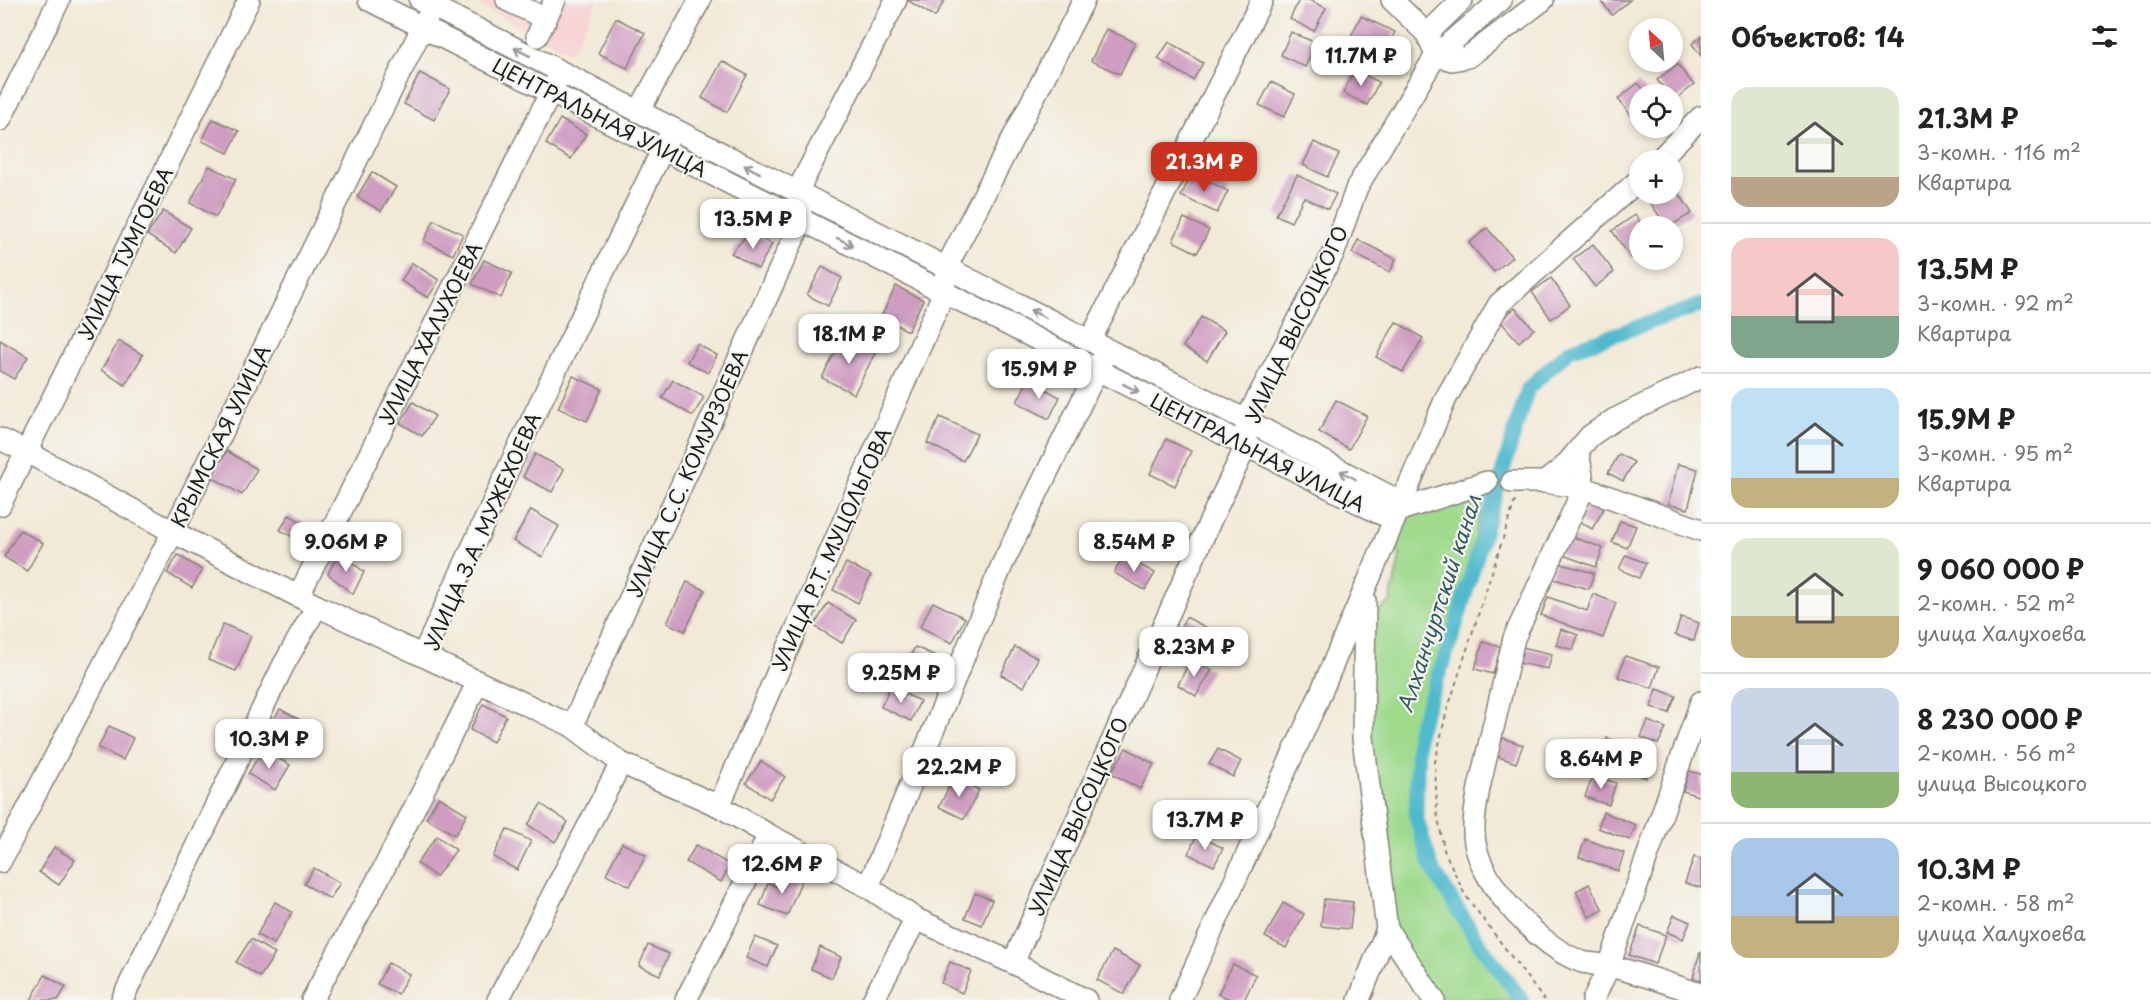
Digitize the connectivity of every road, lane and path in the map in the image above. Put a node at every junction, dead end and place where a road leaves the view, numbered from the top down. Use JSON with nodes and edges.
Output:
{"nodes":[{"id":1,"x":59,"y":0,"type":"edge"},
{"id":2,"x":249,"y":0,"type":"edge"},
{"id":3,"x":369,"y":0,"type":"edge"},
{"id":4,"x":700,"y":0,"type":"edge"},
{"id":5,"x":896,"y":0,"type":"edge"},
{"id":6,"x":1084,"y":0,"type":"edge"},
{"id":7,"x":1262,"y":0,"type":"edge"},
{"id":8,"x":1392,"y":0,"type":"edge"},
{"id":9,"x":1462,"y":0,"type":"edge"},
{"id":10,"x":1501,"y":0,"type":"edge"},
{"id":11,"x":1543,"y":0,"type":"edge"},
{"id":12,"x":516,"y":2,"type":"edge"},
{"id":13,"x":427,"y":3,"type":"edge"},
{"id":14,"x":546,"y":18,"type":"edge"},
{"id":15,"x":423,"y":27,"type":"junction"},
{"id":16,"x":1427,"y":34,"type":"junction"},
{"id":17,"x":1436,"y":55,"type":"junction"},
{"id":18,"x":561,"y":72,"type":"junction"},
{"id":19,"x":550,"y":92,"type":"junction"},
{"id":20,"x":639,"y":111,"type":"junction"},
{"id":21,"x":1701,"y":117,"type":"edge"},
{"id":22,"x":0,"y":120,"type":"edge"},
{"id":23,"x":672,"y":128,"type":"junction"},
{"id":24,"x":662,"y":149,"type":"junction"},
{"id":25,"x":1669,"y":150,"type":"edge"},
{"id":26,"x":1629,"y":189,"type":"edge"},
{"id":27,"x":797,"y":192,"type":"junction"},
{"id":28,"x":802,"y":220,"type":"junction"},
{"id":29,"x":946,"y":268,"type":"junction"},
{"id":30,"x":944,"y":292,"type":"junction"},
{"id":31,"x":1099,"y":345,"type":"junction"},
{"id":32,"x":1098,"y":370,"type":"junction"},
{"id":33,"x":1701,"y":377,"type":"edge"},
{"id":34,"x":1246,"y":420,"type":"junction"},
{"id":35,"x":0,"y":440,"type":"edge"},
{"id":36,"x":1246,"y":446,"type":"junction"},
{"id":37,"x":1578,"y":451,"type":"junction"},
{"id":38,"x":27,"y":452,"type":"junction"},
{"id":39,"x":1487,"y":482,"type":"dead end"},
{"id":40,"x":1512,"y":482,"type":"dead end"},
{"id":41,"x":1545,"y":482,"type":"junction"},
{"id":42,"x":1584,"y":488,"type":"junction"},
{"id":43,"x":0,"y":504,"type":"edge"},
{"id":44,"x":1393,"y":509,"type":"junction"},
{"id":45,"x":1701,"y":530,"type":"edge"},
{"id":46,"x":173,"y":532,"type":"junction"},
{"id":47,"x":1365,"y":590,"type":"junction"},
{"id":48,"x":308,"y":600,"type":"junction"},
{"id":49,"x":423,"y":656,"type":"junction"},
{"id":50,"x":478,"y":682,"type":"junction"},
{"id":51,"x":1701,"y":702,"type":"edge"},
{"id":52,"x":572,"y":726,"type":"junction"},
{"id":53,"x":621,"y":763,"type":"junction"},
{"id":54,"x":718,"y":806,"type":"junction"},
{"id":55,"x":769,"y":835,"type":"junction"},
{"id":56,"x":0,"y":862,"type":"edge"},
{"id":57,"x":868,"y":887,"type":"junction"},
{"id":58,"x":916,"y":919,"type":"junction"},
{"id":59,"x":1387,"y":928,"type":"junction"},
{"id":60,"x":1013,"y":963,"type":"junction"},
{"id":61,"x":1609,"y":966,"type":"junction"},
{"id":62,"x":1701,"y":994,"type":"edge"},
{"id":63,"x":1059,"y":995,"type":"edge"},
{"id":64,"x":122,"y":1000,"type":"edge"},
{"id":65,"x":312,"y":1000,"type":"edge"},
{"id":66,"x":498,"y":1000,"type":"edge"},
{"id":67,"x":686,"y":1000,"type":"edge"},
{"id":68,"x":873,"y":1000,"type":"edge"},
{"id":69,"x":1086,"y":1000,"type":"edge"},
{"id":70,"x":1180,"y":1000,"type":"edge"},
{"id":71,"x":1359,"y":1000,"type":"edge"},
{"id":72,"x":1434,"y":1000,"type":"edge"},
{"id":73,"x":1593,"y":1000,"type":"edge"}],
"edges":[{"from":1,"to":22,"type":"street"},
{"from":2,"to":38,"type":"street","name":"УЛИЦА ТУМГОЕВА"},
{"from":3,"to":15,"type":"street","name":"ЦЕНТРАЛЬНАЯ УЛИЦА"},
{"from":4,"to":20,"type":"street"},
{"from":5,"to":27,"type":"street"},
{"from":6,"to":29,"type":"street"},
{"from":7,"to":31,"type":"street"},
{"from":8,"to":16,"type":"street"},
{"from":9,"to":16,"type":"street"},
{"from":10,"to":17,"type":"street","name":"УЛИЦА ВЫСОЦКОГО"},
{"from":11,"to":17,"type":"street"},
{"from":12,"to":14,"type":"street"},
{"from":13,"to":15,"type":"street","name":"КРЫМСКАЯ УЛИЦА"},
{"from":18,"to":13,"type":"street","name":"ЦЕНТРАЛЬНАЯ УЛИЦА","one_way":true},
{"from":15,"to":19,"type":"street","name":"ЦЕНТРАЛЬНАЯ УЛИЦА"},
{"from":15,"to":46,"type":"street","name":"КРЫМСКАЯ УЛИЦА"},
{"from":16,"to":17,"type":"street"},
{"from":17,"to":34,"type":"street","name":"УЛИЦА ВЫСОЦКОГО"},
{"from":18,"to":19,"type":"street","name":"УЛИЦА ХАЛУХОЕВА"},
{"from":18,"to":20,"type":"street","name":"ЦЕНТРАЛЬНАЯ УЛИЦА"},
{"from":19,"to":24,"type":"street","name":"ЦЕНТРАЛЬНАЯ УЛИЦА"},
{"from":19,"to":48,"type":"street","name":"УЛИЦА ХАЛУХОЕВА"},
{"from":20,"to":23,"type":"street","name":"ЦЕНТРАЛЬНАЯ УЛИЦА"},
{"from":21,"to":25,"type":"street"},
{"from":23,"to":24,"type":"street","name":"УЛИЦА З.А. МУЖЕХОЕВА"},
{"from":27,"to":23,"type":"street","name":"ЦЕНТРАЛЬНАЯ УЛИЦА","one_way":true},
{"from":24,"to":28,"type":"street","name":"ЦЕНТРАЛЬНАЯ УЛИЦА"},
{"from":24,"to":49,"type":"street","name":"УЛИЦА З.А. МУЖЕХОЕВА"},
{"from":26,"to":44,"type":"street"},
{"from":27,"to":28,"type":"street"},
{"from":27,"to":29,"type":"street","name":"ЦЕНТРАЛЬНАЯ УЛИЦА"},
{"from":28,"to":30,"type":"street","name":"ЦЕНТРАЛЬНАЯ УЛИЦА","one_way":true},
{"from":28,"to":52,"type":"street","name":"УЛИЦА С.С. КОМУРЗОЕВА"},
{"from":29,"to":30,"type":"street","name":"УЛИЦА Р.Т. МУЦОЛЬГОВА"},
{"from":31,"to":29,"type":"street","name":"ЦЕНТРАЛЬНАЯ УЛИЦА","one_way":true},
{"from":30,"to":32,"type":"street","name":"ЦЕНТРАЛЬНАЯ УЛИЦА"},
{"from":30,"to":54,"type":"street","name":"УЛИЦА Р.Т. МУЦОЛЬГОВА"},
{"from":31,"to":32,"type":"street"},
{"from":31,"to":34,"type":"street","name":"ЦЕНТРАЛЬНАЯ УЛИЦА"},
{"from":32,"to":36,"type":"street","name":"ЦЕНТРАЛЬНАЯ УЛИЦА","one_way":true},
{"from":32,"to":57,"type":"street"},
{"from":33,"to":37,"type":"street"},
{"from":34,"to":36,"type":"street","name":"УЛИЦА ВЫСОЦКОГО"},
{"from":44,"to":34,"type":"street","name":"ЦЕНТРАЛЬНАЯ УЛИЦА","one_way":true},
{"from":35,"to":38,"type":"street"},
{"from":36,"to":44,"type":"street","name":"ЦЕНТРАЛЬНАЯ УЛИЦА"},
{"from":36,"to":60,"type":"street","name":"УЛИЦА ВЫСОЦКОГО"},
{"from":37,"to":41,"type":"street"},
{"from":37,"to":42,"type":"street"},
{"from":38,"to":43,"type":"street","name":"УЛИЦА ТУМГОЕВА"},
{"from":38,"to":46,"type":"street"},
{"from":39,"to":44,"type":"street"},
{"from":40,"to":41,"type":"street"},
{"from":41,"to":42,"type":"street"},
{"from":42,"to":45,"type":"street"},
{"from":42,"to":61,"type":"street"},
{"from":44,"to":47,"type":"street"},
{"from":46,"to":48,"type":"street"},
{"from":46,"to":56,"type":"street","name":"КРЫМСКАЯ УЛИЦА"},
{"from":47,"to":59,"type":"street"},
{"from":47,"to":70,"type":"street"},
{"from":48,"to":49,"type":"street"},
{"from":48,"to":64,"type":"street","name":"УЛИЦА ХАЛУХОЕВА"},
{"from":49,"to":50,"type":"street","name":"УЛИЦА З.А. МУЖЕХОЕВА"},
{"from":50,"to":52,"type":"street","name":"УЛИЦА З.А. МУЖЕХОЕВА"},
{"from":50,"to":65,"type":"street"},
{"from":51,"to":61,"type":"street"},
{"from":52,"to":53,"type":"street","name":"УЛИЦА З.А. МУЖЕХОЕВА"},
{"from":53,"to":54,"type":"street","name":"УЛИЦА З.А. МУЖЕХОЕВА"},
{"from":53,"to":66,"type":"street"},
{"from":54,"to":55,"type":"street","name":"УЛИЦА З.А. МУЖЕХОЕВА"},
{"from":55,"to":57,"type":"street","name":"УЛИЦА З.А. МУЖЕХОЕВА"},
{"from":55,"to":67,"type":"street"},
{"from":57,"to":58,"type":"street","name":"УЛИЦА З.А. МУЖЕХОЕВА"},
{"from":58,"to":60,"type":"street","name":"УЛИЦА З.А. МУЖЕХОЕВА"},
{"from":58,"to":68,"type":"street"},
{"from":59,"to":71,"type":"street"},
{"from":59,"to":72,"type":"street"},
{"from":60,"to":63,"type":"street","name":"УЛИЦА З.А. МУЖЕХОЕВА"},
{"from":61,"to":62,"type":"street"},
{"from":61,"to":73,"type":"street"},
{"from":63,"to":69,"type":"street","name":"УЛИЦА З.А. МУЖЕХОЕВА"}]}
